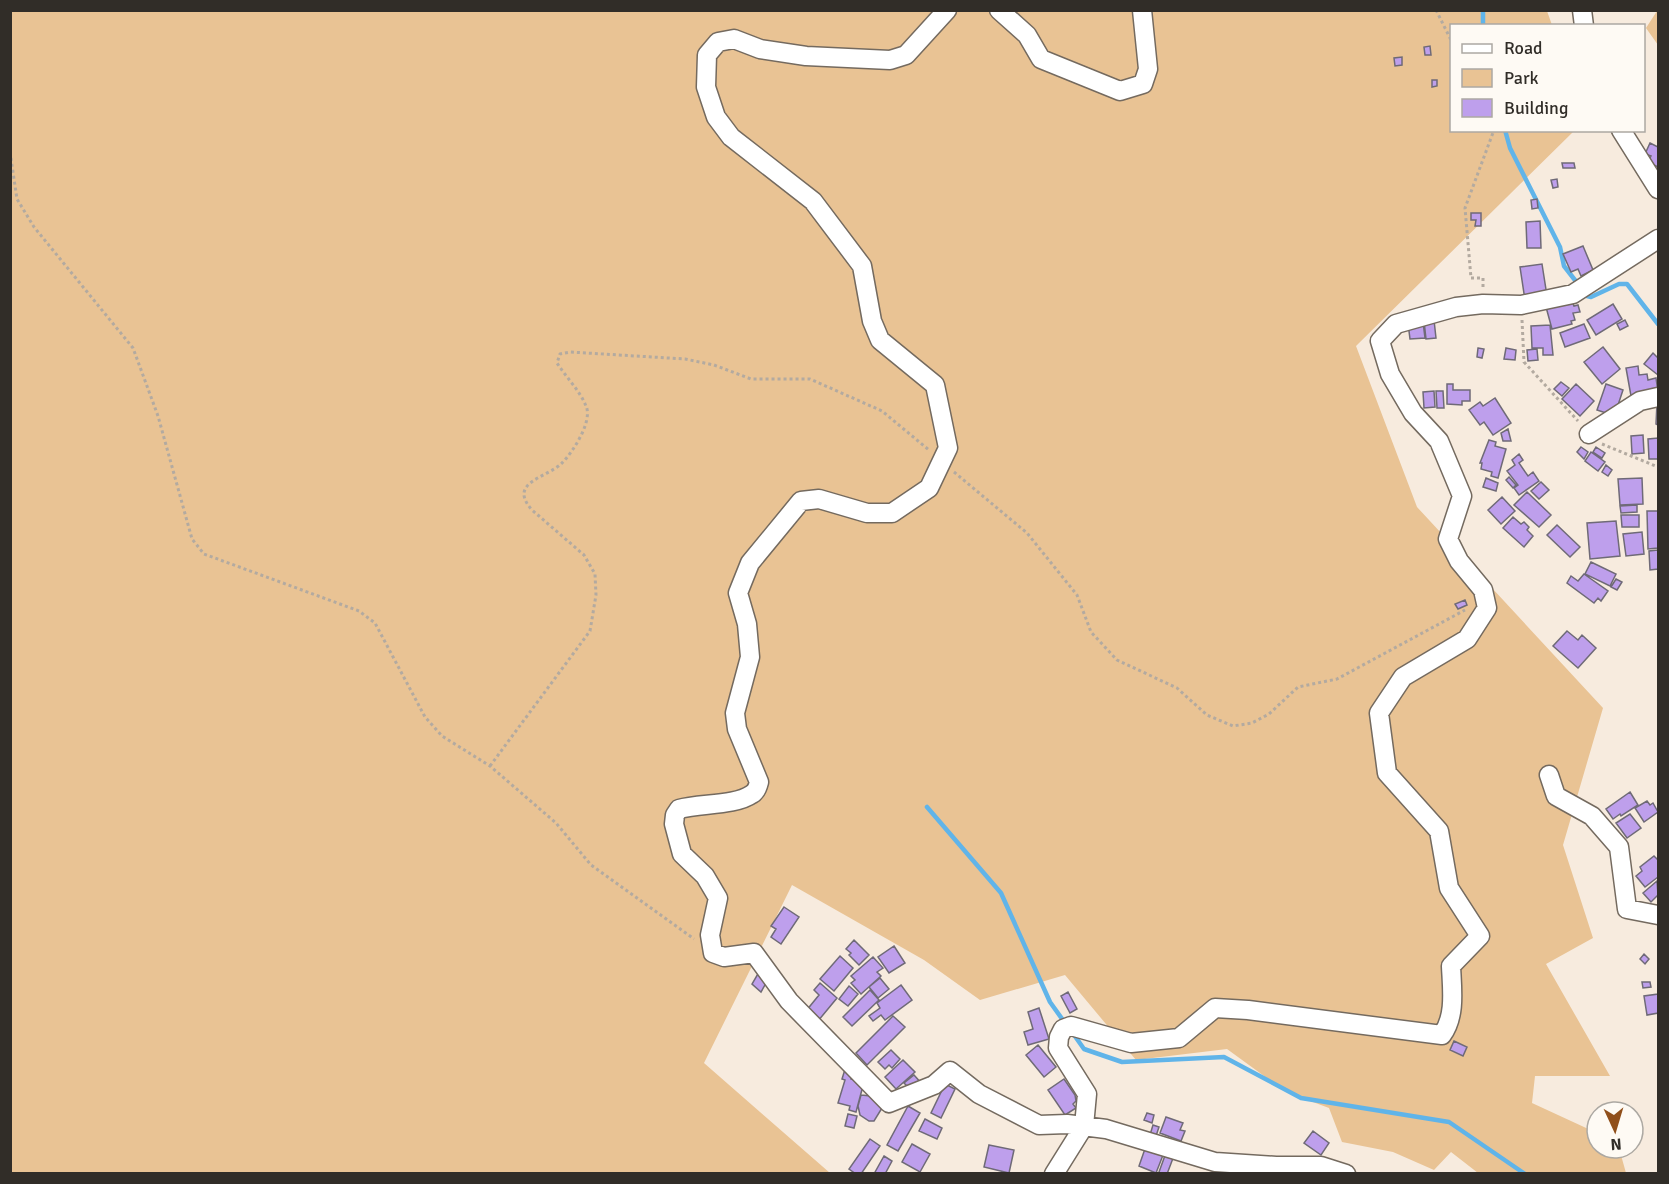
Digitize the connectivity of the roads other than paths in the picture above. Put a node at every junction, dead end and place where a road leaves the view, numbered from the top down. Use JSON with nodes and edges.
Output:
{"nodes":[{"id":1,"x":947,"y":10,"type":"edge"},
{"id":2,"x":999,"y":10,"type":"edge"},
{"id":3,"x":1142,"y":10,"type":"edge"},
{"id":4,"x":1623,"y":132,"type":"edge"},
{"id":5,"x":1659,"y":189,"type":"edge"},
{"id":6,"x":1659,"y":239,"type":"edge"},
{"id":7,"x":1659,"y":397,"type":"edge"},
{"id":8,"x":1589,"y":434,"type":"road end"},
{"id":9,"x":1549,"y":775,"type":"dead end"},
{"id":10,"x":1659,"y":915,"type":"edge"},
{"id":11,"x":1084,"y":1126,"type":"junction"},
{"id":12,"x":1242,"y":1163,"type":"junction"},
{"id":13,"x":1053,"y":1173,"type":"edge"},
{"id":14,"x":1216,"y":1173,"type":"edge"},
{"id":15,"x":1346,"y":1173,"type":"edge"}],
"edges":[{"from":1,"to":11,"type":"street"},
{"from":2,"to":3,"type":"street"},
{"from":4,"to":5,"type":"street"},
{"from":6,"to":11,"type":"street"},
{"from":7,"to":8,"type":"street"},
{"from":9,"to":10,"type":"street"},
{"from":11,"to":12,"type":"street"},
{"from":11,"to":13,"type":"street"},
{"from":12,"to":14,"type":"street"},
{"from":12,"to":15,"type":"street"}]}
